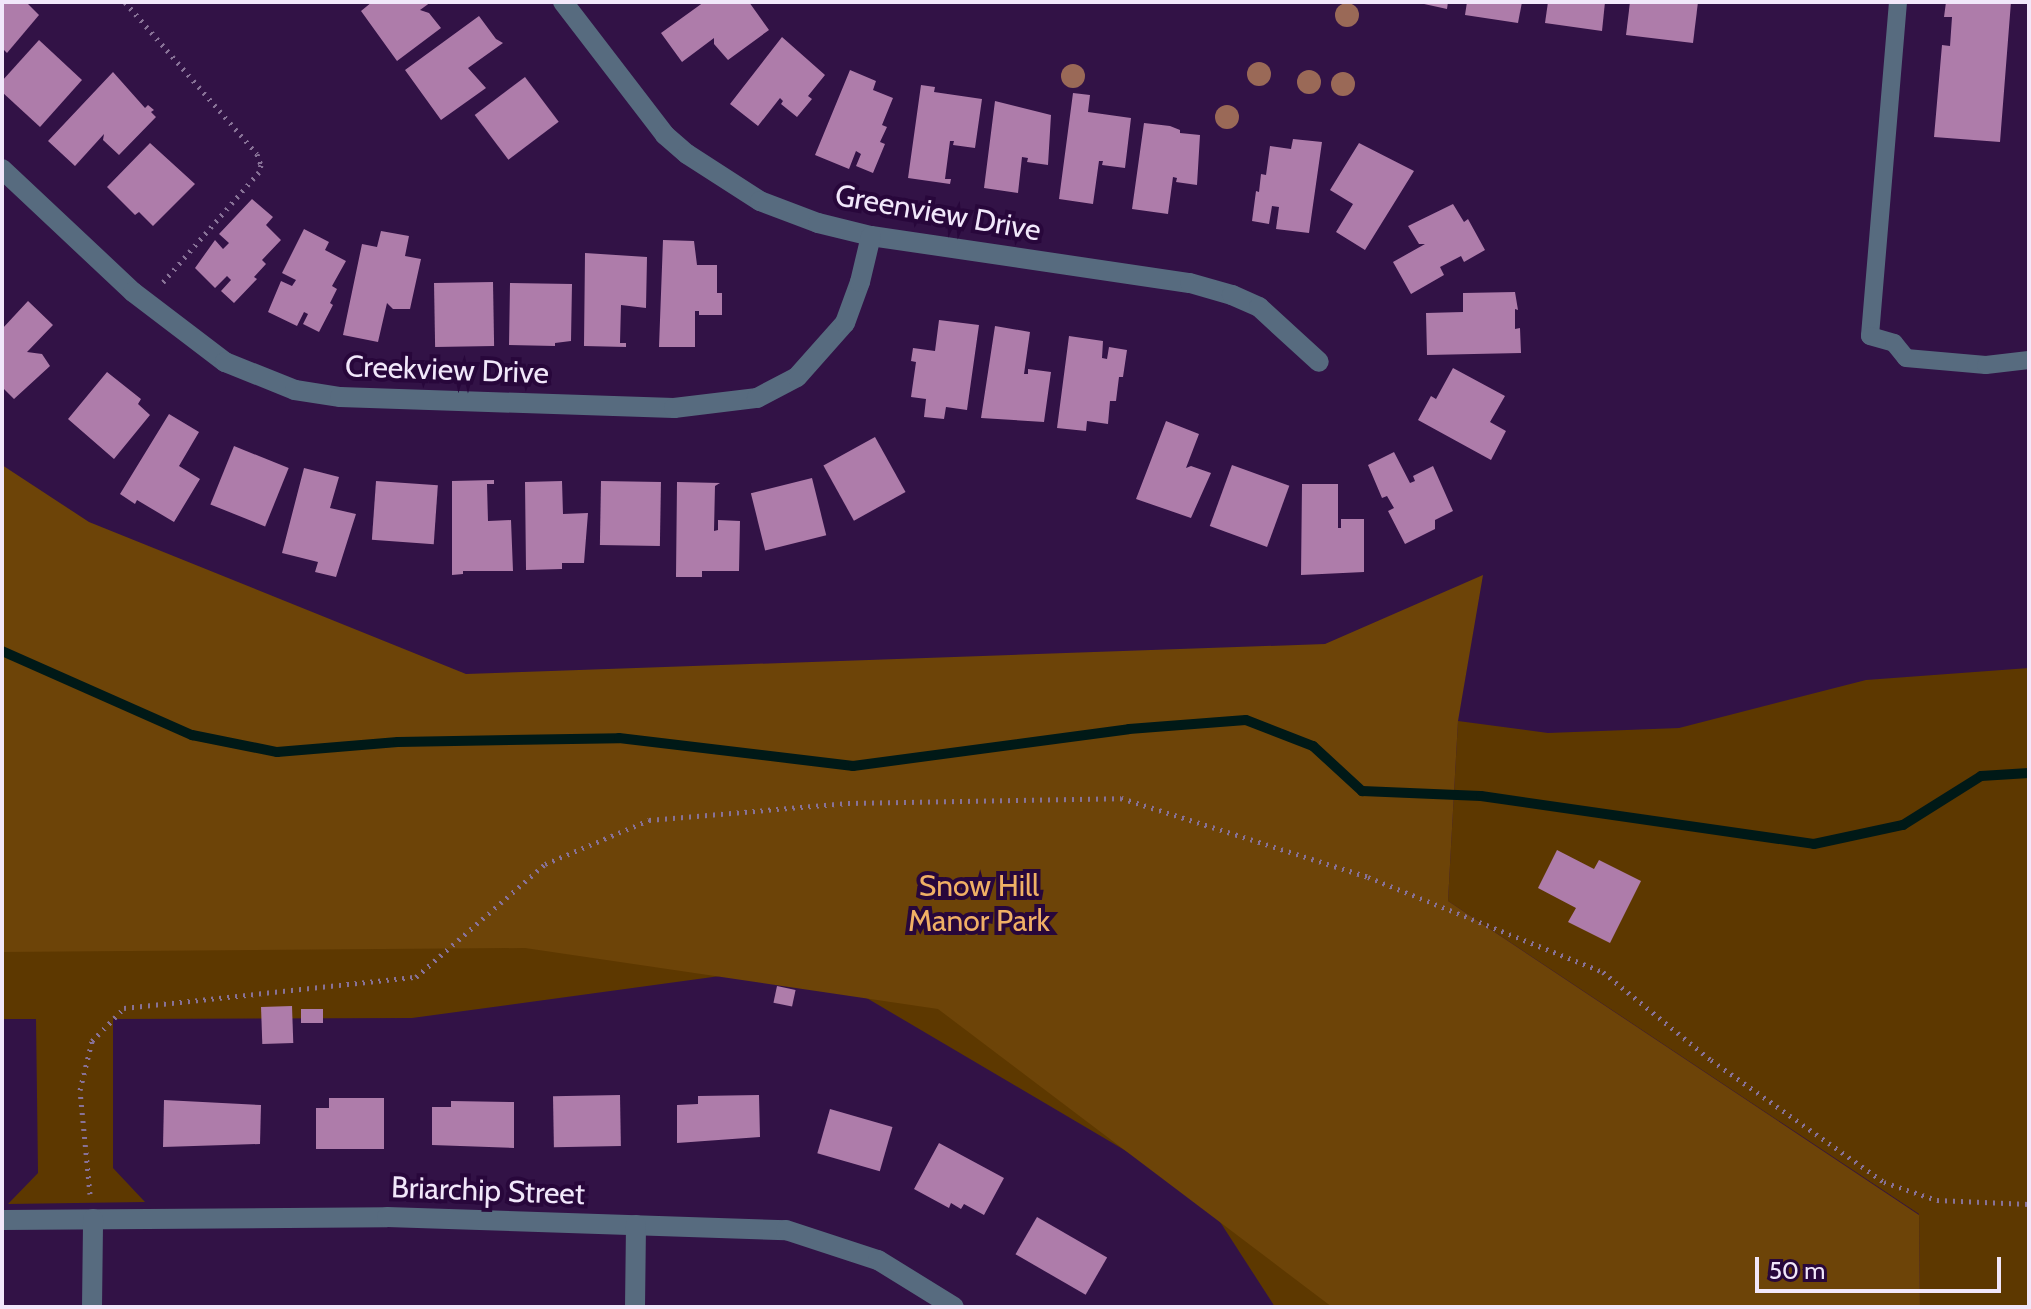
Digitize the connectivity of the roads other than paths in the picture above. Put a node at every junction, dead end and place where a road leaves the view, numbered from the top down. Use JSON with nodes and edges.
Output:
{"nodes":[{"id":1,"x":563,"y":2,"type":"edge"},
{"id":2,"x":1898,"y":2,"type":"edge"},
{"id":3,"x":2,"y":169,"type":"edge"},
{"id":4,"x":871,"y":236,"type":"junction"},
{"id":5,"x":2029,"y":360,"type":"edge"},
{"id":6,"x":1319,"y":362,"type":"dead end"},
{"id":7,"x":93,"y":1219,"type":"junction"},
{"id":8,"x":2,"y":1220,"type":"edge"},
{"id":9,"x":636,"y":1225,"type":"junction"},
{"id":10,"x":92,"y":1307,"type":"edge"},
{"id":11,"x":635,"y":1307,"type":"edge"},
{"id":12,"x":954,"y":1307,"type":"edge"}],
"edges":[{"from":1,"to":4,"type":"street","name":"Greenview Drive"},
{"from":2,"to":5,"type":"lane"},
{"from":3,"to":4,"type":"street","name":"Creekview Drive"},
{"from":4,"to":6,"type":"street","name":"Greenview Drive"},
{"from":7,"to":8,"type":"street","name":"Briarchip Street"},
{"from":7,"to":9,"type":"street","name":"Briarchip Street"},
{"from":7,"to":10,"type":"street"},
{"from":9,"to":11,"type":"street"},
{"from":9,"to":12,"type":"street","name":"Briarchip Street"}]}
